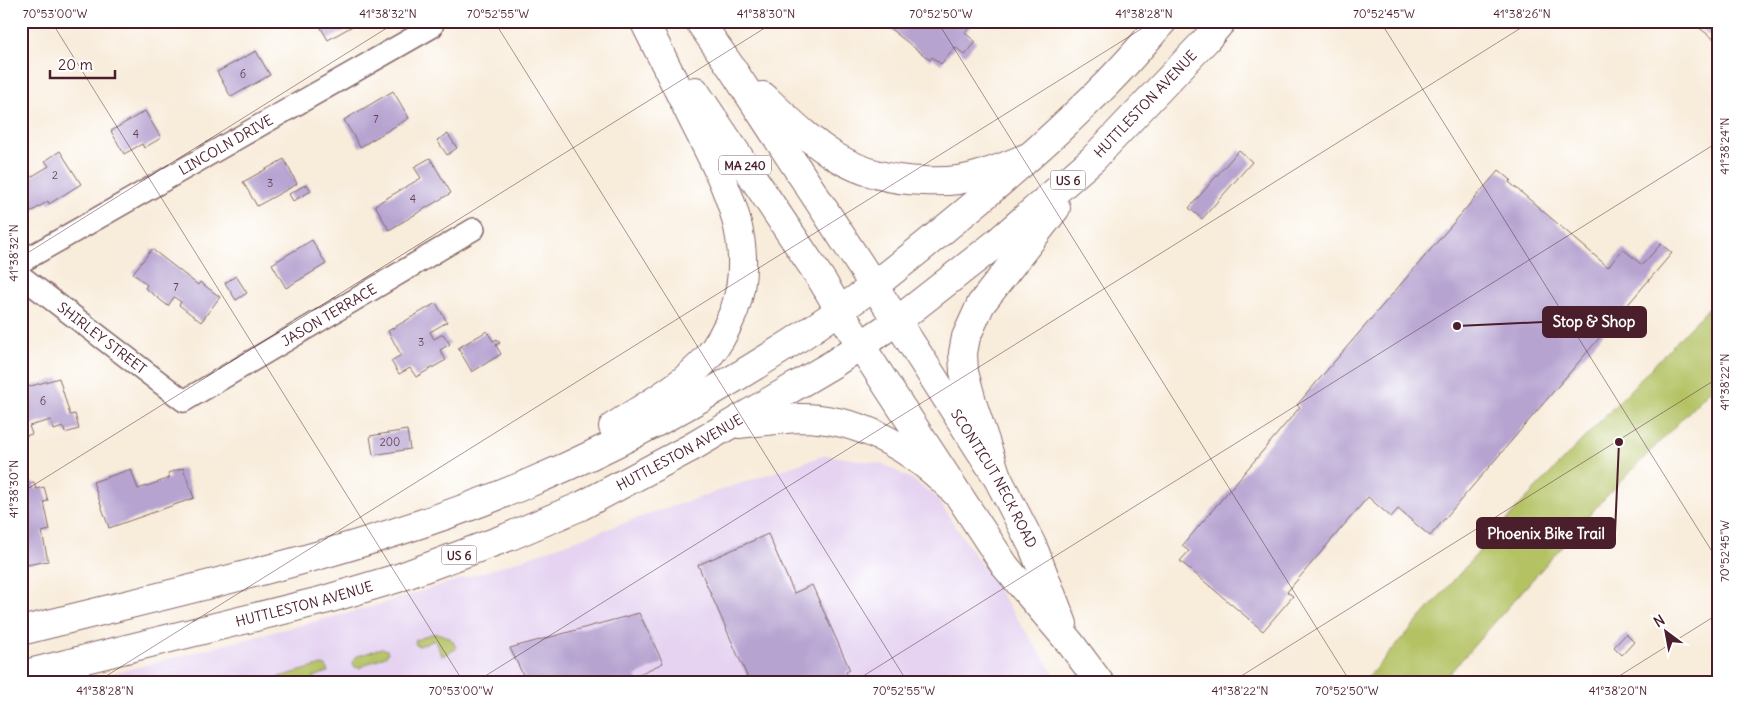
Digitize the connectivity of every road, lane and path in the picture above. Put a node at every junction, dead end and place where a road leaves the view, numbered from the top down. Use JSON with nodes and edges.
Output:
{"nodes":[{"id":1,"x":645,"y":21,"type":"edge"},
{"id":2,"x":699,"y":21,"type":"edge"},
{"id":3,"x":1164,"y":21,"type":"edge"},
{"id":4,"x":1222,"y":21,"type":"edge"},
{"id":5,"x":432,"y":27,"type":"dead end"},
{"id":6,"x":731,"y":67,"type":"junction"},
{"id":7,"x":1030,"y":156,"type":"junction"},
{"id":8,"x":1093,"y":158,"type":"junction"},
{"id":9,"x":474,"y":229,"type":"dead end"},
{"id":10,"x":21,"y":262,"type":"edge"},
{"id":11,"x":21,"y":276,"type":"edge"},
{"id":12,"x":874,"y":286,"type":"junction"},
{"id":13,"x":840,"y":311,"type":"junction"},
{"id":14,"x":897,"y":321,"type":"junction"},
{"id":15,"x":861,"y":346,"type":"junction"},
{"id":16,"x":184,"y":401,"type":"joint"},
{"id":17,"x":730,"y":425,"type":"junction"},
{"id":18,"x":997,"y":477,"type":"junction"},
{"id":19,"x":524,"y":485,"type":"junction"},
{"id":20,"x":959,"y":496,"type":"junction"},
{"id":21,"x":21,"y":631,"type":"edge"},
{"id":22,"x":1071,"y":644,"type":"junction"},
{"id":23,"x":21,"y":675,"type":"edge"},
{"id":24,"x":1100,"y":683,"type":"edge"}],
"edges":[{"from":1,"to":13,"type":"main road","number":"MA 240"},
{"from":1,"to":19,"type":"main road"},
{"from":2,"to":6,"type":"main road","number":"MA 240"},
{"from":3,"to":7,"type":"main road"},
{"from":4,"to":8,"type":"main road","name":"HUTTLESTON AVENUE","number":"US 6"},
{"from":5,"to":10,"type":"street","name":"LINCOLN DRIVE"},
{"from":6,"to":7,"type":"main road"},
{"from":6,"to":12,"type":"main road","number":"MA 240"},
{"from":7,"to":12,"type":"main road"},
{"from":8,"to":14,"type":"main road","name":"HUTTLESTON AVENUE","number":"US 6"},
{"from":8,"to":18,"type":"main road"},
{"from":9,"to":16,"type":"street","name":"JASON TERRACE"},
{"from":11,"to":16,"type":"street","name":"SHIRLEY STREET"},
{"from":12,"to":13,"type":"main road"},
{"from":12,"to":14,"type":"main road","number":"MA 240"},
{"from":13,"to":15,"type":"main road","number":"MA 240"},
{"from":13,"to":19,"type":"main road"},
{"from":14,"to":15,"type":"main road","name":"HUTTLESTON AVENUE","number":"US 6"},
{"from":14,"to":18,"type":"main road","name":"SCONTICUT NECK ROAD"},
{"from":15,"to":17,"type":"main road","name":"HUTTLESTON AVENUE","number":"US 6"},
{"from":15,"to":20,"type":"main road","name":"SCONTICUT NECK ROAD"},
{"from":17,"to":20,"type":"main road"},
{"from":17,"to":23,"type":"main road","name":"HUTTLESTON AVENUE","number":"US 6"},
{"from":18,"to":22,"type":"main road","name":"SCONTICUT NECK ROAD"},
{"from":19,"to":21,"type":"main road"},
{"from":20,"to":22,"type":"main road","name":"SCONTICUT NECK ROAD"},
{"from":22,"to":24,"type":"main road","name":"SCONTICUT NECK ROAD"}]}
